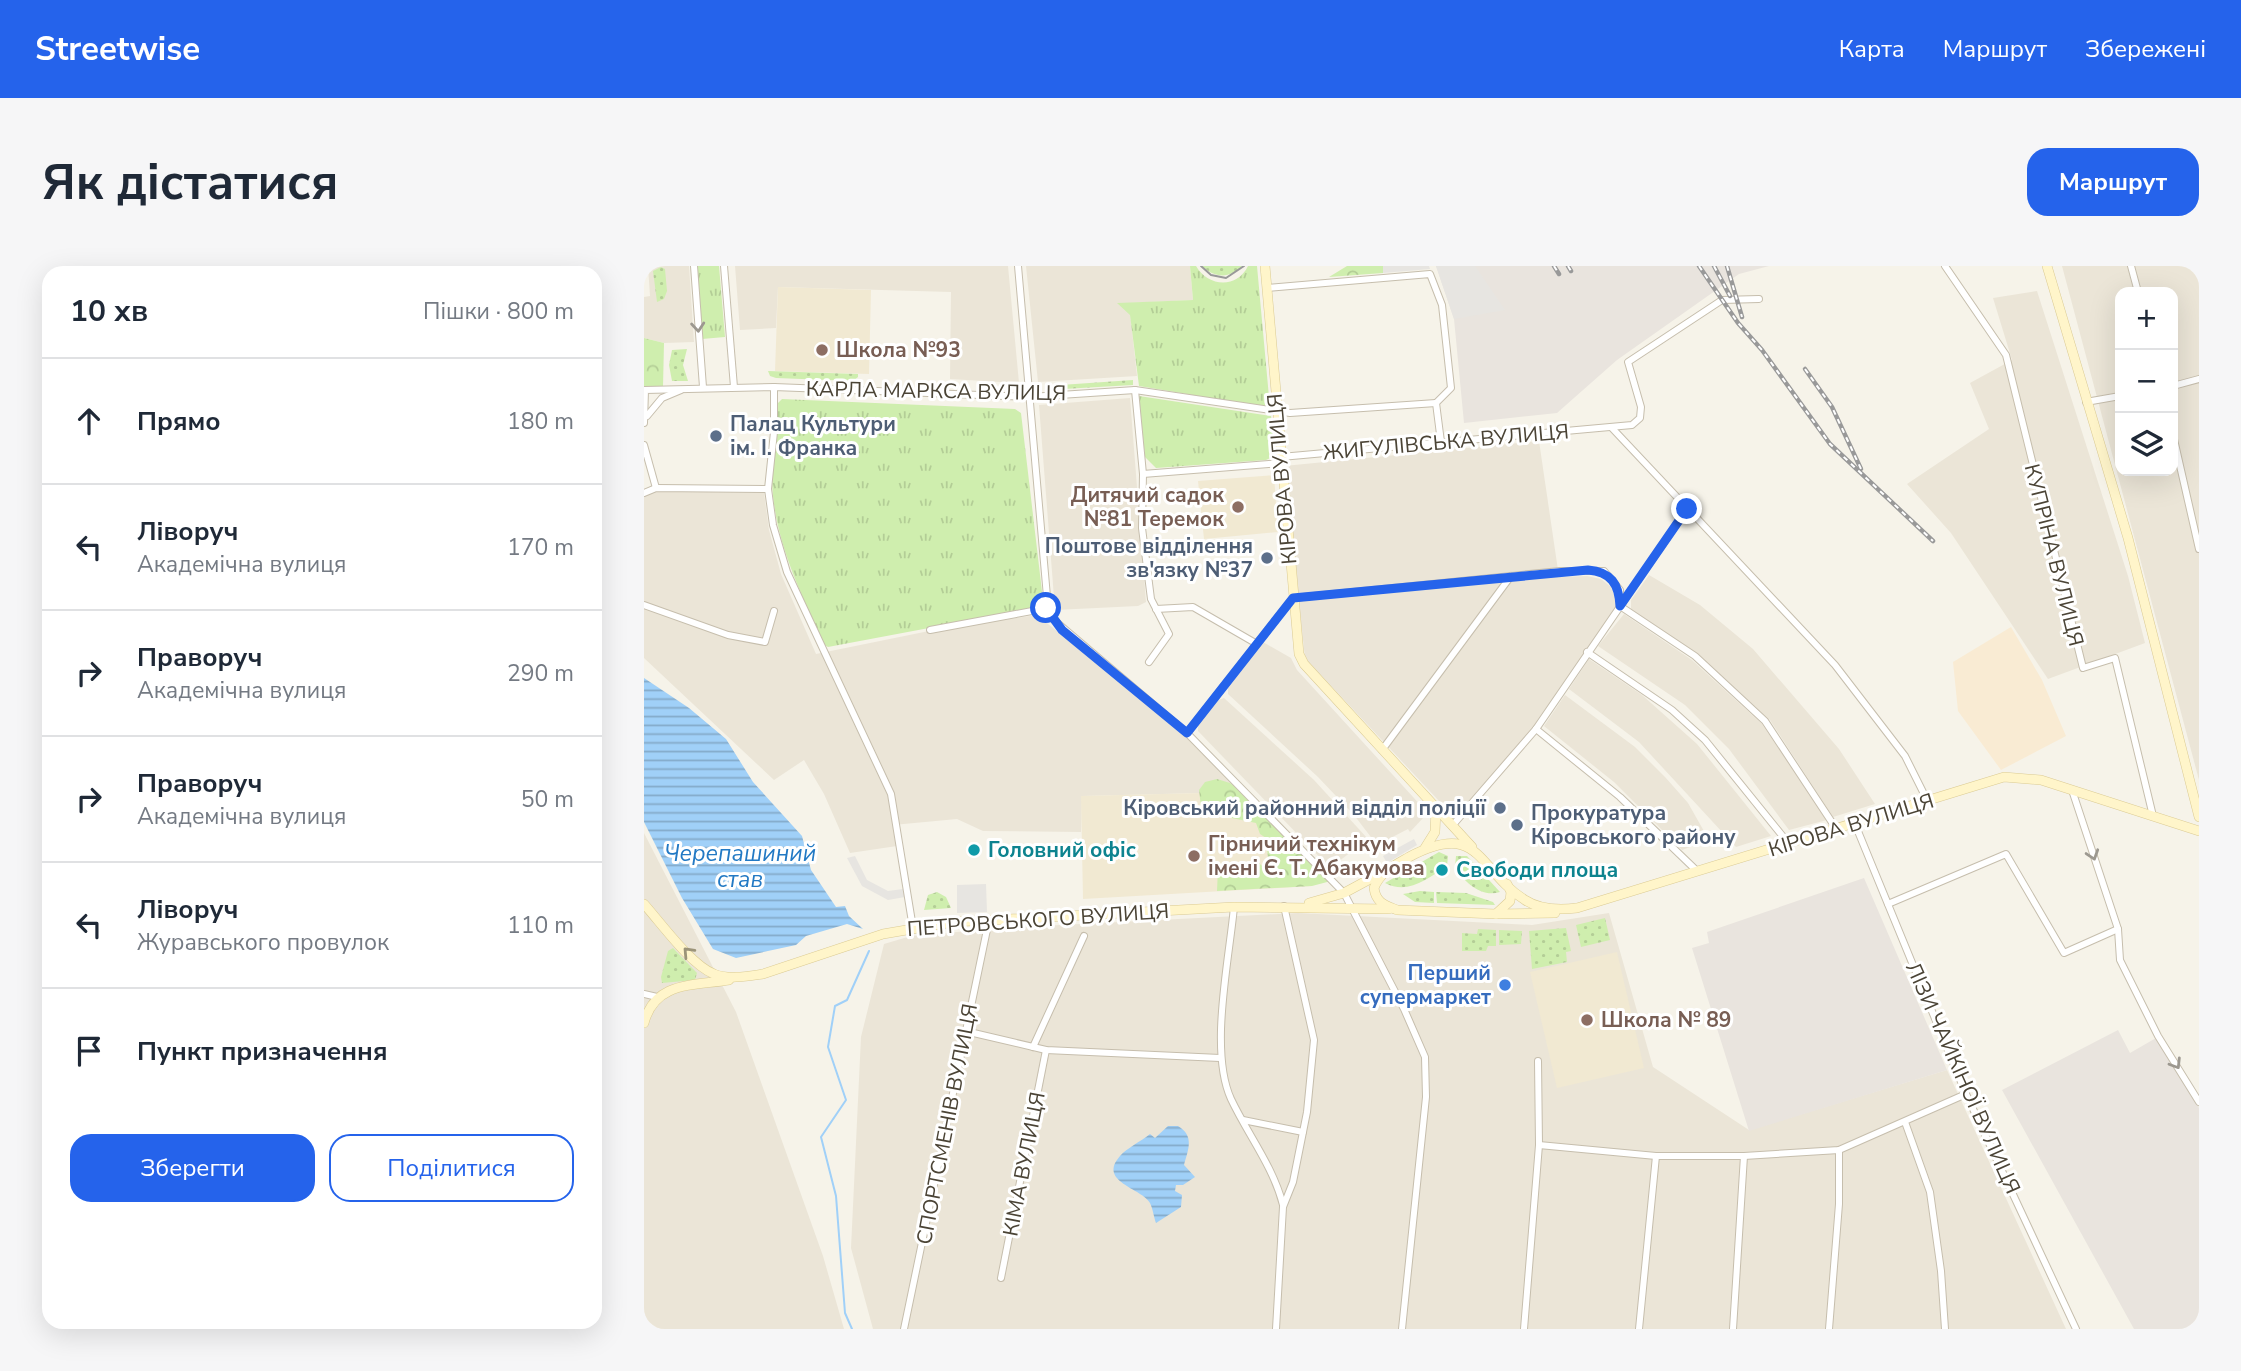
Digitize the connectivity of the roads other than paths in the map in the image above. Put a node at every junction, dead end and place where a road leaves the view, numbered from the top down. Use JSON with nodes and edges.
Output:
{"nodes":[{"id":1,"x":694,"y":266,"type":"edge"},
{"id":2,"x":724,"y":266,"type":"edge"},
{"id":3,"x":1018,"y":266,"type":"edge"},
{"id":4,"x":1265,"y":266,"type":"edge"},
{"id":5,"x":1945,"y":266,"type":"edge"},
{"id":6,"x":2047,"y":266,"type":"edge"},
{"id":7,"x":2131,"y":266,"type":"edge"},
{"id":8,"x":2137,"y":287,"type":"edge"},
{"id":9,"x":1267,"y":288,"type":"junction"},
{"id":10,"x":1759,"y":299,"type":"dead end"},
{"id":11,"x":2199,"y":379,"type":"edge"},
{"id":12,"x":2178,"y":385,"type":"edge"},
{"id":13,"x":703,"y":387,"type":"junction"},
{"id":14,"x":734,"y":387,"type":"junction"},
{"id":15,"x":774,"y":387,"type":"junction"},
{"id":16,"x":688,"y":388,"type":"junction"},
{"id":17,"x":645,"y":390,"type":"edge"},
{"id":18,"x":1135,"y":390,"type":"junction"},
{"id":19,"x":1030,"y":397,"type":"junction"},
{"id":20,"x":2115,"y":397,"type":"edge"},
{"id":21,"x":2086,"y":402,"type":"junction"},
{"id":22,"x":1436,"y":404,"type":"junction"},
{"id":23,"x":1276,"y":412,"type":"junction"},
{"id":24,"x":644,"y":422,"type":"edge"},
{"id":25,"x":1612,"y":428,"type":"junction"},
{"id":26,"x":1441,"y":442,"type":"junction"},
{"id":27,"x":644,"y":445,"type":"edge"},
{"id":28,"x":2178,"y":457,"type":"edge"},
{"id":29,"x":1281,"y":460,"type":"junction"},
{"id":30,"x":1143,"y":474,"type":"junction"},
{"id":31,"x":656,"y":488,"type":"junction"},
{"id":32,"x":768,"y":489,"type":"junction"},
{"id":33,"x":644,"y":493,"type":"edge"},
{"id":34,"x":1687,"y":509,"type":"junction"},
{"id":35,"x":2199,"y":549,"type":"edge"},
{"id":36,"x":1511,"y":576,"type":"junction"},
{"id":37,"x":1293,"y":598,"type":"junction"},
{"id":38,"x":644,"y":605,"type":"edge"},
{"id":39,"x":1620,"y":606,"type":"junction"},
{"id":40,"x":1048,"y":608,"type":"junction"},
{"id":41,"x":1156,"y":609,"type":"junction"},
{"id":42,"x":774,"y":611,"type":"dead end"},
{"id":43,"x":930,"y":629,"type":"dead end"},
{"id":44,"x":1257,"y":644,"type":"junction"},
{"id":45,"x":1587,"y":652,"type":"junction"},
{"id":46,"x":1149,"y":662,"type":"dead end"},
{"id":47,"x":1536,"y":729,"type":"junction"},
{"id":48,"x":1187,"y":733,"type":"junction"},
{"id":49,"x":1382,"y":750,"type":"junction"},
{"id":50,"x":2072,"y":790,"type":"junction"},
{"id":51,"x":1928,"y":802,"type":"junction"},
{"id":52,"x":1435,"y":808,"type":"junction"},
{"id":53,"x":2153,"y":816,"type":"junction"},
{"id":54,"x":2199,"y":817,"type":"edge"},
{"id":55,"x":1855,"y":824,"type":"junction"},
{"id":56,"x":1452,"y":826,"type":"junction"},
{"id":57,"x":1837,"y":830,"type":"junction"},
{"id":58,"x":2199,"y":831,"type":"edge"},
{"id":59,"x":1789,"y":844,"type":"junction"},
{"id":60,"x":1423,"y":850,"type":"junction"},
{"id":61,"x":1478,"y":854,"type":"junction"},
{"id":62,"x":1387,"y":869,"type":"junction"},
{"id":63,"x":1697,"y":871,"type":"junction"},
{"id":64,"x":1507,"y":884,"type":"junction"},
{"id":65,"x":1344,"y":893,"type":"junction"},
{"id":66,"x":644,"y":904,"type":"edge"},
{"id":67,"x":1888,"y":904,"type":"junction"},
{"id":68,"x":1283,"y":906,"type":"junction"},
{"id":69,"x":1301,"y":906,"type":"junction"},
{"id":70,"x":1234,"y":907,"type":"junction"},
{"id":71,"x":1353,"y":908,"type":"junction"},
{"id":72,"x":1577,"y":908,"type":"junction"},
{"id":73,"x":1397,"y":910,"type":"junction"},
{"id":74,"x":1496,"y":914,"type":"junction"},
{"id":75,"x":989,"y":920,"type":"junction"},
{"id":76,"x":913,"y":928,"type":"junction"},
{"id":77,"x":2118,"y":929,"type":"junction"},
{"id":78,"x":1084,"y":936,"type":"dead end"},
{"id":79,"x":744,"y":977,"type":"junction"},
{"id":80,"x":644,"y":994,"type":"edge"},
{"id":81,"x":657,"y":997,"type":"junction"},
{"id":82,"x":644,"y":1023,"type":"edge"},
{"id":83,"x":965,"y":1031,"type":"junction"},
{"id":84,"x":1033,"y":1047,"type":"junction"},
{"id":85,"x":1046,"y":1050,"type":"junction"},
{"id":86,"x":1220,"y":1058,"type":"junction"},
{"id":87,"x":1538,"y":1060,"type":"dead end"},
{"id":88,"x":1966,"y":1094,"type":"junction"},
{"id":89,"x":2199,"y":1102,"type":"edge"},
{"id":90,"x":1307,"y":1112,"type":"junction"},
{"id":91,"x":1243,"y":1120,"type":"junction"},
{"id":92,"x":1905,"y":1122,"type":"junction"},
{"id":93,"x":1303,"y":1132,"type":"junction"},
{"id":94,"x":1539,"y":1145,"type":"junction"},
{"id":95,"x":1839,"y":1150,"type":"junction"},
{"id":96,"x":1656,"y":1156,"type":"junction"},
{"id":97,"x":1744,"y":1156,"type":"junction"},
{"id":98,"x":1277,"y":1183,"type":"junction"},
{"id":99,"x":1292,"y":1183,"type":"junction"},
{"id":100,"x":1283,"y":1207,"type":"junction"},
{"id":101,"x":1001,"y":1278,"type":"dead end"},
{"id":102,"x":904,"y":1329,"type":"edge"},
{"id":103,"x":1276,"y":1329,"type":"edge"},
{"id":104,"x":1402,"y":1329,"type":"edge"},
{"id":105,"x":1524,"y":1329,"type":"edge"},
{"id":106,"x":1639,"y":1329,"type":"edge"},
{"id":107,"x":1733,"y":1329,"type":"edge"},
{"id":108,"x":1829,"y":1329,"type":"edge"},
{"id":109,"x":1945,"y":1329,"type":"edge"},
{"id":110,"x":2076,"y":1329,"type":"edge"}],
"edges":[{"from":1,"to":13,"type":"street","one_way":true},
{"from":2,"to":14,"type":"street"},
{"from":3,"to":19,"type":"street"},
{"from":4,"to":9,"type":"main road","name":"КІРОВА ВУЛИЦЯ"},
{"from":5,"to":53,"type":"street","name":"КУПРІНА ВУЛИЦЯ"},
{"from":6,"to":21,"type":"main road"},
{"from":7,"to":8,"type":"street"},
{"from":9,"to":22,"type":"street"},
{"from":9,"to":23,"type":"main road","name":"КІРОВА ВУЛИЦЯ"},
{"from":10,"to":25,"type":"street"},
{"from":11,"to":12,"type":"street"},
{"from":13,"to":14,"type":"street","name":"КАРЛА МАРКСА ВУЛИЦЯ"},
{"from":13,"to":16,"type":"street","name":"КАРЛА МАРКСА ВУЛИЦЯ"},
{"from":14,"to":15,"type":"street","name":"КАРЛА МАРКСА ВУЛИЦЯ"},
{"from":15,"to":19,"type":"street","name":"КАРЛА МАРКСА ВУЛИЦЯ"},
{"from":15,"to":32,"type":"street"},
{"from":16,"to":17,"type":"street","name":"КАРЛА МАРКСА ВУЛИЦЯ"},
{"from":16,"to":24,"type":"street"},
{"from":17,"to":24,"type":"street"},
{"from":18,"to":19,"type":"street","name":"КАРЛА МАРКСА ВУЛИЦЯ"},
{"from":18,"to":23,"type":"street","name":"КАРЛА МАРКСА ВУЛИЦЯ"},
{"from":18,"to":30,"type":"street"},
{"from":19,"to":40,"type":"street"},
{"from":20,"to":21,"type":"street"},
{"from":21,"to":54,"type":"main road"},
{"from":22,"to":23,"type":"street","name":"КАРЛА МАРКСА ВУЛИЦЯ"},
{"from":22,"to":26,"type":"street"},
{"from":23,"to":29,"type":"main road","name":"КІРОВА ВУЛИЦЯ"},
{"from":25,"to":26,"type":"street","name":"ЖИГУЛІВСЬКА ВУЛИЦЯ"},
{"from":25,"to":34,"type":"street"},
{"from":26,"to":29,"type":"street","name":"ЖИГУЛІВСЬКА ВУЛИЦЯ"},
{"from":27,"to":31,"type":"street"},
{"from":28,"to":35,"type":"street"},
{"from":29,"to":30,"type":"street","name":"ЖИГУЛІВСЬКА ВУЛИЦЯ"},
{"from":29,"to":37,"type":"main road","name":"КІРОВА ВУЛИЦЯ"},
{"from":30,"to":41,"type":"street"},
{"from":31,"to":32,"type":"street"},
{"from":31,"to":33,"type":"street"},
{"from":32,"to":76,"type":"street"},
{"from":34,"to":39,"type":"street"},
{"from":34,"to":51,"type":"street"},
{"from":36,"to":37,"type":"street"},
{"from":36,"to":39,"type":"street"},
{"from":36,"to":49,"type":"street"},
{"from":37,"to":44,"type":"street"},
{"from":37,"to":49,"type":"main road","name":"КІРОВА ВУЛИЦЯ"},
{"from":38,"to":42,"type":"street"},
{"from":39,"to":45,"type":"street"},
{"from":39,"to":57,"type":"street"},
{"from":40,"to":43,"type":"street"},
{"from":40,"to":48,"type":"street"},
{"from":41,"to":44,"type":"street"},
{"from":41,"to":46,"type":"street"},
{"from":44,"to":48,"type":"street"},
{"from":45,"to":47,"type":"street"},
{"from":45,"to":59,"type":"street"},
{"from":47,"to":56,"type":"street"},
{"from":47,"to":63,"type":"street"},
{"from":48,"to":65,"type":"street"},
{"from":49,"to":52,"type":"main road","name":"КІРОВА ВУЛИЦЯ"},
{"from":50,"to":51,"type":"main road","name":"КІРОВА ВУЛИЦЯ"},
{"from":50,"to":53,"type":"main road","name":"КІРОВА ВУЛИЦЯ"},
{"from":50,"to":77,"type":"street","one_way":true},
{"from":51,"to":55,"type":"main road","name":"КІРОВА ВУЛИЦЯ"},
{"from":52,"to":56,"type":"main road","name":"КІРОВА ВУЛИЦЯ"},
{"from":52,"to":60,"type":"main road"},
{"from":53,"to":58,"type":"main road","name":"КІРОВА ВУЛИЦЯ"},
{"from":55,"to":57,"type":"main road","name":"КІРОВА ВУЛИЦЯ"},
{"from":55,"to":67,"type":"street","name":"ЛІЗИ ЧАЙКІНОЇ ВУЛИЦЯ"},
{"from":56,"to":61,"type":"main road","name":"КІРОВА ВУЛИЦЯ"},
{"from":57,"to":59,"type":"main road","name":"КІРОВА ВУЛИЦЯ"},
{"from":59,"to":63,"type":"main road","name":"КІРОВА ВУЛИЦЯ"},
{"from":60,"to":61,"type":"main road","name":"КІРОВА ВУЛИЦЯ"},
{"from":60,"to":62,"type":"main road","name":"КІРОВА ВУЛИЦЯ"},
{"from":61,"to":64,"type":"main road","name":"КІРОВА ВУЛИЦЯ"},
{"from":62,"to":65,"type":"main road","name":"КІРОВА ВУЛИЦЯ"},
{"from":62,"to":73,"type":"main road"},
{"from":63,"to":72,"type":"main road","name":"КІРОВА ВУЛИЦЯ"},
{"from":64,"to":72,"type":"main road","name":"КІРОВА ВУЛИЦЯ"},
{"from":64,"to":74,"type":"main road"},
{"from":65,"to":69,"type":"main road","name":"КІРОВА ВУЛИЦЯ"},
{"from":65,"to":71,"type":"street"},
{"from":79,"to":66,"type":"main road","name":"ПЕТРОВСЬКОГО ВУЛИЦЯ","one_way":true},
{"from":67,"to":77,"type":"street"},
{"from":67,"to":88,"type":"street","name":"ЛІЗИ ЧАЙКІНОЇ ВУЛИЦЯ"},
{"from":68,"to":69,"type":"main road","name":"ПЕТРОВСЬКОГО ВУЛИЦЯ"},
{"from":68,"to":70,"type":"main road","name":"ПЕТРОВСЬКОГО ВУЛИЦЯ"},
{"from":68,"to":90,"type":"street"},
{"from":69,"to":71,"type":"main road"},
{"from":70,"to":75,"type":"main road","name":"ПЕТРОВСЬКОГО ВУЛИЦЯ"},
{"from":70,"to":86,"type":"street"},
{"from":71,"to":73,"type":"main road"},
{"from":71,"to":104,"type":"street"},
{"from":72,"to":74,"type":"main road"},
{"from":73,"to":74,"type":"main road"},
{"from":75,"to":76,"type":"main road","name":"ПЕТРОВСЬКОГО ВУЛИЦЯ"},
{"from":75,"to":83,"type":"street","name":"СПОРТСМЕНІВ ВУЛИЦЯ"},
{"from":76,"to":79,"type":"main road","name":"ПЕТРОВСЬКОГО ВУЛИЦЯ"},
{"from":77,"to":89,"type":"street","one_way":true},
{"from":78,"to":84,"type":"street"},
{"from":79,"to":81,"type":"main road"},
{"from":80,"to":81,"type":"street"},
{"from":81,"to":82,"type":"main road"},
{"from":83,"to":84,"type":"street"},
{"from":83,"to":102,"type":"street","name":"СПОРТСМЕНІВ ВУЛИЦЯ"},
{"from":84,"to":85,"type":"street"},
{"from":85,"to":86,"type":"street"},
{"from":85,"to":101,"type":"street","name":"КІМА ВУЛИЦЯ"},
{"from":86,"to":91,"type":"street"},
{"from":87,"to":94,"type":"street"},
{"from":88,"to":92,"type":"street"},
{"from":88,"to":110,"type":"street","name":"ЛІЗИ ЧАЙКІНОЇ ВУЛИЦЯ"},
{"from":90,"to":93,"type":"street"},
{"from":90,"to":99,"type":"street"},
{"from":91,"to":93,"type":"street"},
{"from":91,"to":98,"type":"street"},
{"from":92,"to":95,"type":"street"},
{"from":92,"to":109,"type":"street"},
{"from":93,"to":99,"type":"street"},
{"from":94,"to":96,"type":"street"},
{"from":94,"to":105,"type":"street"},
{"from":95,"to":97,"type":"street"},
{"from":95,"to":108,"type":"street"},
{"from":96,"to":97,"type":"street"},
{"from":96,"to":106,"type":"street"},
{"from":97,"to":107,"type":"street"},
{"from":98,"to":99,"type":"street"},
{"from":98,"to":100,"type":"street"},
{"from":99,"to":100,"type":"street"},
{"from":100,"to":103,"type":"street"}]}
